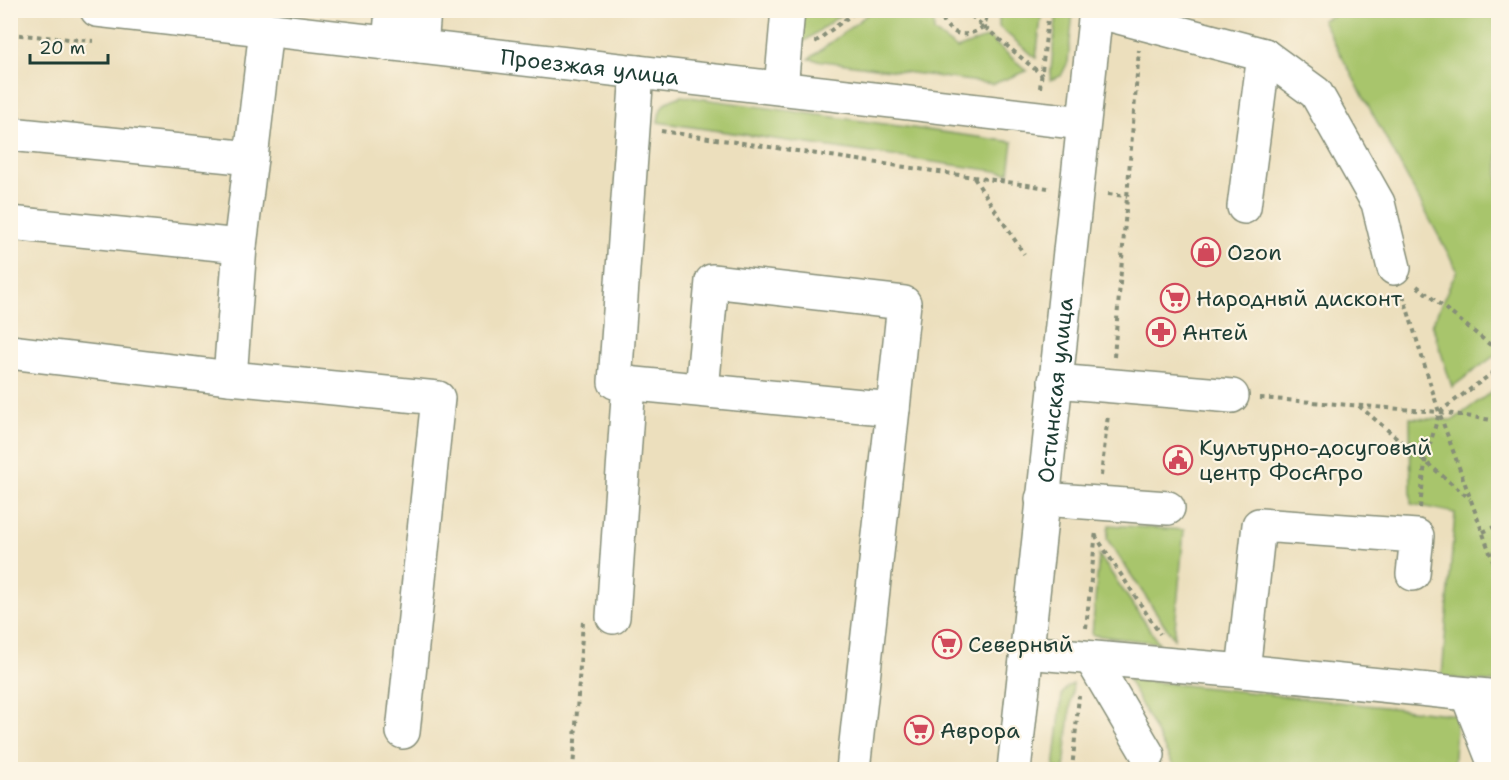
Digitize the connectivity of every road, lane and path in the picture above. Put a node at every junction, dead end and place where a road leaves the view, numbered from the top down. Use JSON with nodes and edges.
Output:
{"nodes":[{"id":1,"x":97,"y":10,"type":"edge"},
{"id":2,"x":392,"y":10,"type":"edge"},
{"id":3,"x":424,"y":10,"type":"edge"},
{"id":4,"x":788,"y":10,"type":"edge"},
{"id":5,"x":858,"y":10,"type":"edge"},
{"id":6,"x":940,"y":10,"type":"edge"},
{"id":7,"x":964,"y":10,"type":"edge"},
{"id":8,"x":989,"y":10,"type":"edge"},
{"id":9,"x":1049,"y":10,"type":"edge"},
{"id":10,"x":1096,"y":11,"type":"edge"},
{"id":11,"x":186,"y":16,"type":"edge"},
{"id":12,"x":1141,"y":22,"type":"junction"},
{"id":13,"x":984,"y":26,"type":"junction"},
{"id":14,"x":266,"y":30,"type":"junction"},
{"id":15,"x":389,"y":44,"type":"junction"},
{"id":16,"x":421,"y":47,"type":"junction"},
{"id":17,"x":1264,"y":55,"type":"junction"},
{"id":18,"x":637,"y":72,"type":"junction"},
{"id":19,"x":1042,"y":75,"type":"junction"},
{"id":20,"x":782,"y":77,"type":"junction"},
{"id":21,"x":1040,"y":88,"type":"dead end"},
{"id":22,"x":1083,"y":123,"type":"junction"},
{"id":23,"x":655,"y":130,"type":"dead end"},
{"id":24,"x":10,"y":134,"type":"edge"},
{"id":25,"x":251,"y":158,"type":"junction"},
{"id":26,"x":974,"y":178,"type":"junction"},
{"id":27,"x":1055,"y":188,"type":"dead end"},
{"id":28,"x":1108,"y":194,"type":"dead end"},
{"id":29,"x":1127,"y":196,"type":"junction"},
{"id":30,"x":1245,"y":207,"type":"dead end"},
{"id":31,"x":10,"y":223,"type":"edge"},
{"id":32,"x":240,"y":246,"type":"junction"},
{"id":33,"x":1024,"y":254,"type":"dead end"},
{"id":34,"x":1394,"y":268,"type":"junction"},
{"id":35,"x":1498,"y":351,"type":"edge"},
{"id":36,"x":10,"y":352,"type":"edge"},
{"id":37,"x":1498,"y":369,"type":"edge"},
{"id":38,"x":230,"y":378,"type":"junction"},
{"id":39,"x":1055,"y":381,"type":"junction"},
{"id":40,"x":629,"y":383,"type":"junction"},
{"id":41,"x":1111,"y":386,"type":"junction"},
{"id":42,"x":702,"y":390,"type":"junction"},
{"id":43,"x":1232,"y":396,"type":"joint"},
{"id":44,"x":1358,"y":406,"type":"junction"},
{"id":45,"x":893,"y":409,"type":"junction"},
{"id":46,"x":1439,"y":412,"type":"junction"},
{"id":47,"x":1498,"y":421,"type":"edge"},
{"id":48,"x":1425,"y":462,"type":"junction"},
{"id":49,"x":1042,"y":499,"type":"junction"},
{"id":50,"x":1471,"y":500,"type":"junction"},
{"id":51,"x":1099,"y":503,"type":"junction"},
{"id":52,"x":1168,"y":508,"type":"dead end"},
{"id":53,"x":1498,"y":525,"type":"edge"},
{"id":54,"x":1483,"y":532,"type":"junction"},
{"id":55,"x":1095,"y":535,"type":"junction"},
{"id":56,"x":1417,"y":536,"type":"junction"},
{"id":57,"x":1413,"y":574,"type":"dead end"},
{"id":58,"x":1498,"y":575,"type":"edge"},
{"id":59,"x":613,"y":617,"type":"dead end"},
{"id":60,"x":1166,"y":642,"type":"dead end"},
{"id":61,"x":1026,"y":652,"type":"junction"},
{"id":62,"x":1087,"y":657,"type":"junction"},
{"id":63,"x":1243,"y":671,"type":"junction"},
{"id":64,"x":1483,"y":696,"type":"edge"},
{"id":65,"x":403,"y":732,"type":"dead end"},
{"id":66,"x":1148,"y":755,"type":"dead end"},
{"id":67,"x":1492,"y":760,"type":"dead end"},
{"id":68,"x":853,"y":770,"type":"edge"},
{"id":69,"x":1014,"y":770,"type":"edge"},
{"id":70,"x":1072,"y":770,"type":"edge"}],
"edges":[{"from":1,"to":11,"type":"street","name":"Проезжая улица"},
{"from":2,"to":15,"type":"street"},
{"from":3,"to":16,"type":"street"},
{"from":4,"to":20,"type":"street"},
{"from":5,"to":20,"type":"path"},
{"from":6,"to":13,"type":"path"},
{"from":7,"to":13,"type":"path"},
{"from":8,"to":13,"type":"path"},
{"from":9,"to":19,"type":"path"},
{"from":10,"to":12,"type":"street"},
{"from":10,"to":22,"type":"street","name":"Остинская улица"},
{"from":11,"to":14,"type":"street","name":"Проезжая улица"},
{"from":12,"to":17,"type":"street"},
{"from":12,"to":29,"type":"path"},
{"from":13,"to":19,"type":"path"},
{"from":14,"to":15,"type":"street","name":"Проезжая улица"},
{"from":14,"to":25,"type":"street"},
{"from":15,"to":16,"type":"street","name":"Проезжая улица"},
{"from":16,"to":18,"type":"street","name":"Проезжая улица"},
{"from":17,"to":30,"type":"street"},
{"from":17,"to":34,"type":"street"},
{"from":18,"to":20,"type":"street","name":"Проезжая улица"},
{"from":18,"to":40,"type":"street"},
{"from":19,"to":21,"type":"path"},
{"from":20,"to":22,"type":"street","name":"Проезжая улица"},
{"from":22,"to":39,"type":"street","name":"Остинская улица"},
{"from":23,"to":26,"type":"path"},
{"from":24,"to":25,"type":"street"},
{"from":25,"to":32,"type":"street"},
{"from":26,"to":27,"type":"path"},
{"from":26,"to":33,"type":"path"},
{"from":28,"to":29,"type":"path"},
{"from":29,"to":41,"type":"path"},
{"from":31,"to":32,"type":"street"},
{"from":32,"to":38,"type":"street"},
{"from":34,"to":35,"type":"path"},
{"from":34,"to":46,"type":"path"},
{"from":36,"to":38,"type":"street"},
{"from":37,"to":46,"type":"path"},
{"from":38,"to":65,"type":"street"},
{"from":39,"to":41,"type":"street"},
{"from":39,"to":49,"type":"street","name":"Остинская улица"},
{"from":40,"to":42,"type":"street"},
{"from":40,"to":59,"type":"street"},
{"from":41,"to":43,"type":"street"},
{"from":41,"to":51,"type":"path"},
{"from":42,"to":45,"type":"street"},
{"from":42,"to":45,"type":"street"},
{"from":43,"to":44,"type":"path"},
{"from":44,"to":46,"type":"path"},
{"from":44,"to":48,"type":"path"},
{"from":45,"to":68,"type":"street"},
{"from":46,"to":47,"type":"path"},
{"from":46,"to":48,"type":"path"},
{"from":46,"to":50,"type":"path"},
{"from":48,"to":50,"type":"path"},
{"from":48,"to":56,"type":"path"},
{"from":49,"to":51,"type":"street"},
{"from":49,"to":61,"type":"street","name":"Остинская улица"},
{"from":50,"to":54,"type":"path"},
{"from":51,"to":52,"type":"street"},
{"from":51,"to":55,"type":"path"},
{"from":53,"to":54,"type":"path"},
{"from":54,"to":58,"type":"path"},
{"from":55,"to":60,"type":"path"},
{"from":55,"to":62,"type":"path"},
{"from":56,"to":57,"type":"street"},
{"from":56,"to":63,"type":"street"},
{"from":61,"to":62,"type":"street"},
{"from":61,"to":69,"type":"street","name":"Остинская улица"},
{"from":62,"to":63,"type":"street"},
{"from":62,"to":66,"type":"street"},
{"from":62,"to":70,"type":"path"},
{"from":63,"to":64,"type":"street"},
{"from":64,"to":67,"type":"street"}]}
